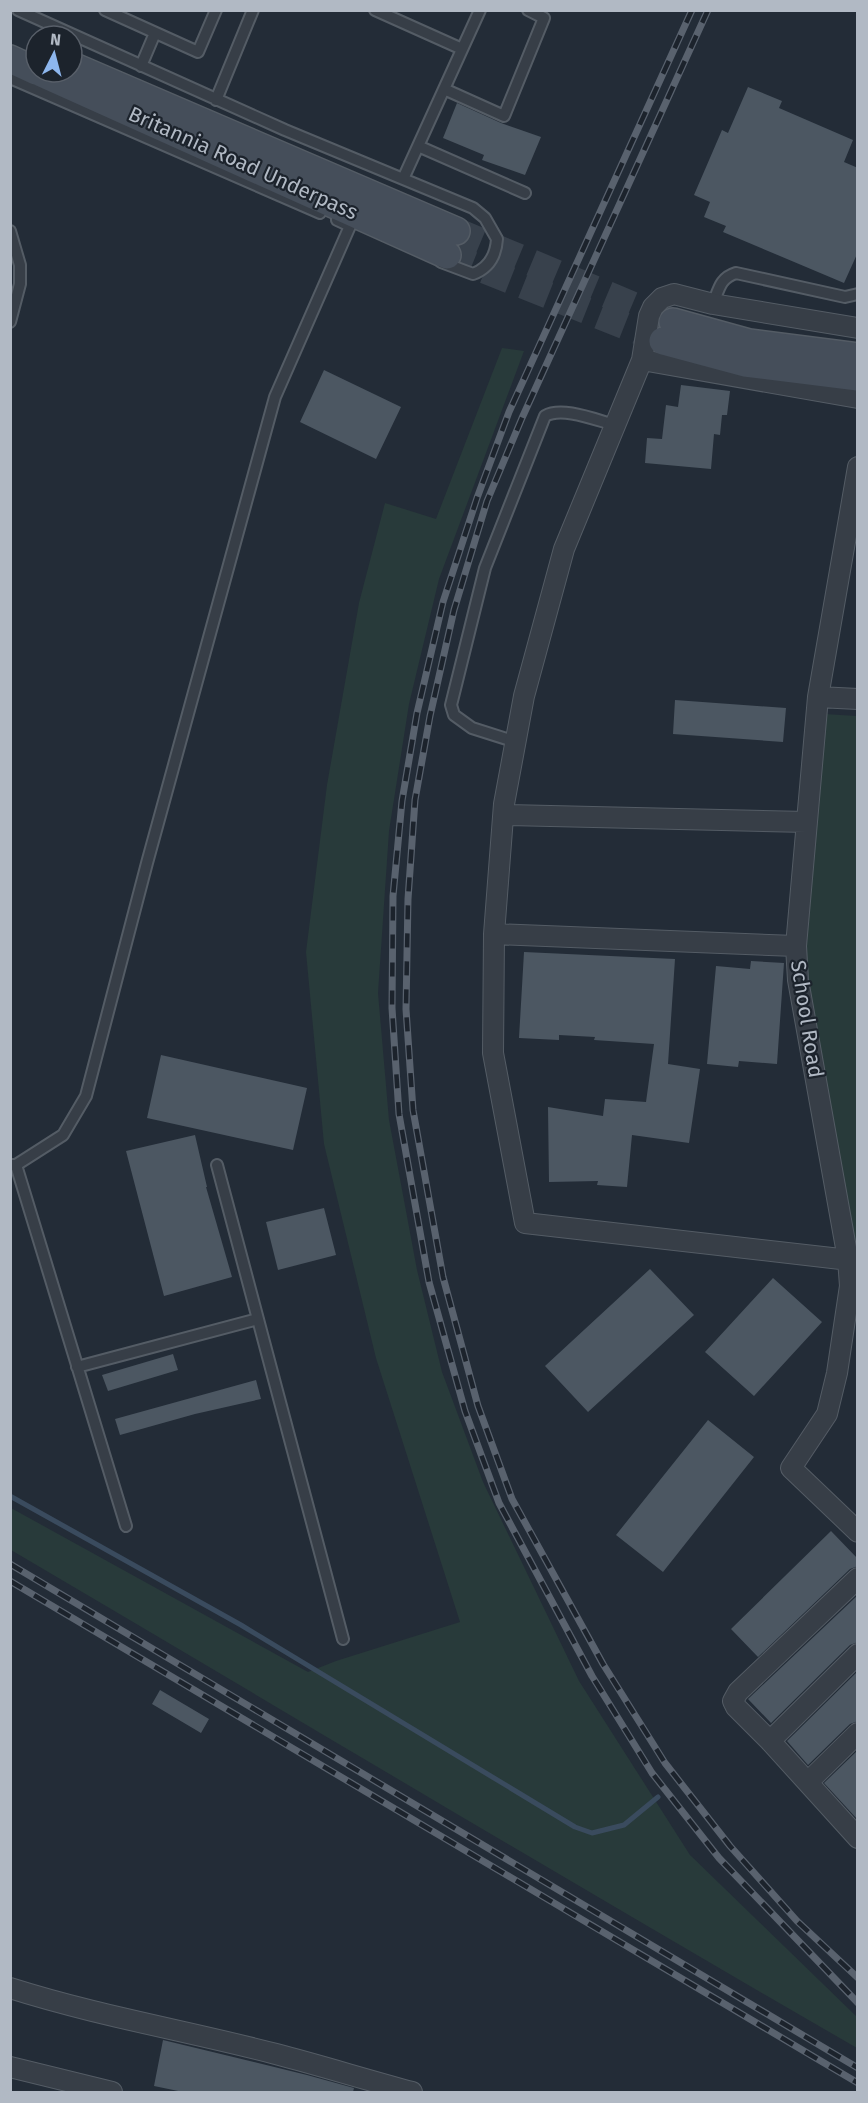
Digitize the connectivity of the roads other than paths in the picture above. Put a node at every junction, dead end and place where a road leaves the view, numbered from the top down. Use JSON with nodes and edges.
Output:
{"nodes":[{"id":1,"x":18,"y":10,"type":"edge"},
{"id":2,"x":105,"y":10,"type":"edge"},
{"id":3,"x":216,"y":10,"type":"edge"},
{"id":4,"x":253,"y":10,"type":"edge"},
{"id":5,"x":375,"y":10,"type":"edge"},
{"id":6,"x":480,"y":10,"type":"edge"},
{"id":7,"x":528,"y":10,"type":"edge"},
{"id":8,"x":155,"y":33,"type":"junction"},
{"id":9,"x":10,"y":39,"type":"edge"},
{"id":10,"x":24,"y":45,"type":"edge"},
{"id":11,"x":462,"y":49,"type":"junction"},
{"id":12,"x":10,"y":59,"type":"edge"},
{"id":13,"x":24,"y":65,"type":"edge"},
{"id":14,"x":141,"y":66,"type":"junction"},
{"id":15,"x":84,"y":72,"type":"edge"},
{"id":16,"x":10,"y":78,"type":"edge"},
{"id":17,"x":69,"y":84,"type":"edge"},
{"id":18,"x":444,"y":89,"type":"junction"},
{"id":19,"x":216,"y":100,"type":"junction"},
{"id":20,"x":418,"y":146,"type":"junction"},
{"id":21,"x":403,"y":179,"type":"junction"},
{"id":22,"x":525,"y":193,"type":"dead end"},
{"id":23,"x":10,"y":231,"type":"edge"},
{"id":24,"x":382,"y":238,"type":"dead end"},
{"id":25,"x":858,"y":294,"type":"edge"},
{"id":26,"x":713,"y":304,"type":"junction"},
{"id":27,"x":10,"y":322,"type":"edge"},
{"id":28,"x":858,"y":328,"type":"edge"},
{"id":29,"x":858,"y":357,"type":"edge"},
{"id":30,"x":642,"y":360,"type":"junction"},
{"id":31,"x":858,"y":377,"type":"edge"},
{"id":32,"x":858,"y":398,"type":"edge"},
{"id":33,"x":615,"y":424,"type":"junction"},
{"id":34,"x":858,"y":467,"type":"edge"},
{"id":35,"x":851,"y":540,"type":"edge"},
{"id":36,"x":818,"y":697,"type":"junction"},
{"id":37,"x":858,"y":699,"type":"edge"},
{"id":38,"x":516,"y":742,"type":"junction"},
{"id":39,"x":504,"y":815,"type":"junction"},
{"id":40,"x":807,"y":822,"type":"junction"},
{"id":41,"x":494,"y":934,"type":"junction"},
{"id":42,"x":796,"y":946,"type":"junction"},
{"id":43,"x":13,"y":1165,"type":"edge"},
{"id":44,"x":217,"y":1165,"type":"dead end"},
{"id":45,"x":853,"y":1260,"type":"edge"},
{"id":46,"x":258,"y":1319,"type":"junction"},
{"id":47,"x":77,"y":1366,"type":"junction"},
{"id":48,"x":126,"y":1526,"type":"dead end"},
{"id":49,"x":858,"y":1532,"type":"edge"},
{"id":50,"x":858,"y":1578,"type":"edge"},
{"id":51,"x":343,"y":1638,"type":"dead end"},
{"id":52,"x":857,"y":1656,"type":"edge"},
{"id":53,"x":858,"y":1733,"type":"edge"},
{"id":54,"x":770,"y":1741,"type":"junction"},
{"id":55,"x":808,"y":1782,"type":"junction"},
{"id":56,"x":858,"y":1838,"type":"edge"},
{"id":57,"x":10,"y":1988,"type":"edge"},
{"id":58,"x":10,"y":2067,"type":"edge"},
{"id":59,"x":112,"y":2092,"type":"edge"},
{"id":60,"x":412,"y":2092,"type":"edge"}],
"edges":[{"from":1,"to":14,"type":"lane"},
{"from":2,"to":8,"type":"lane"},
{"from":3,"to":8,"type":"lane"},
{"from":4,"to":19,"type":"lane"},
{"from":5,"to":11,"type":"lane"},
{"from":6,"to":11,"type":"lane"},
{"from":7,"to":18,"type":"lane"},
{"from":8,"to":14,"type":"lane"},
{"from":9,"to":10,"type":"main road"},
{"from":11,"to":18,"type":"lane"},
{"from":12,"to":13,"type":"main road","name":"Britannia Road Underpass"},
{"from":14,"to":19,"type":"lane"},
{"from":15,"to":17,"type":"main road","name":"Britannia Road Underpass"},
{"from":16,"to":43,"type":"lane"},
{"from":18,"to":20,"type":"lane"},
{"from":19,"to":21,"type":"lane"},
{"from":20,"to":21,"type":"lane"},
{"from":20,"to":22,"type":"lane"},
{"from":21,"to":24,"type":"lane"},
{"from":23,"to":27,"type":"lane"},
{"from":25,"to":26,"type":"lane"},
{"from":26,"to":28,"type":"street"},
{"from":26,"to":30,"type":"street"},
{"from":29,"to":31,"type":"main road"},
{"from":30,"to":32,"type":"street"},
{"from":30,"to":33,"type":"street"},
{"from":33,"to":38,"type":"street"},
{"from":33,"to":38,"type":"lane"},
{"from":34,"to":35,"type":"street","name":"School Road"},
{"from":35,"to":36,"type":"street","name":"School Road"},
{"from":36,"to":37,"type":"street"},
{"from":36,"to":40,"type":"street","name":"School Road"},
{"from":38,"to":39,"type":"street"},
{"from":39,"to":40,"type":"street"},
{"from":39,"to":41,"type":"street"},
{"from":40,"to":42,"type":"street","name":"School Road"},
{"from":41,"to":42,"type":"street"},
{"from":41,"to":45,"type":"street"},
{"from":42,"to":45,"type":"street","name":"School Road"},
{"from":43,"to":47,"type":"lane"},
{"from":44,"to":46,"type":"lane"},
{"from":45,"to":49,"type":"street","name":"School Road"},
{"from":46,"to":47,"type":"lane"},
{"from":46,"to":51,"type":"lane"},
{"from":47,"to":48,"type":"lane"},
{"from":50,"to":54,"type":"street"},
{"from":52,"to":54,"type":"street"},
{"from":53,"to":55,"type":"street"},
{"from":54,"to":55,"type":"street"},
{"from":55,"to":56,"type":"street"},
{"from":57,"to":60,"type":"street"},
{"from":58,"to":59,"type":"street"}]}
